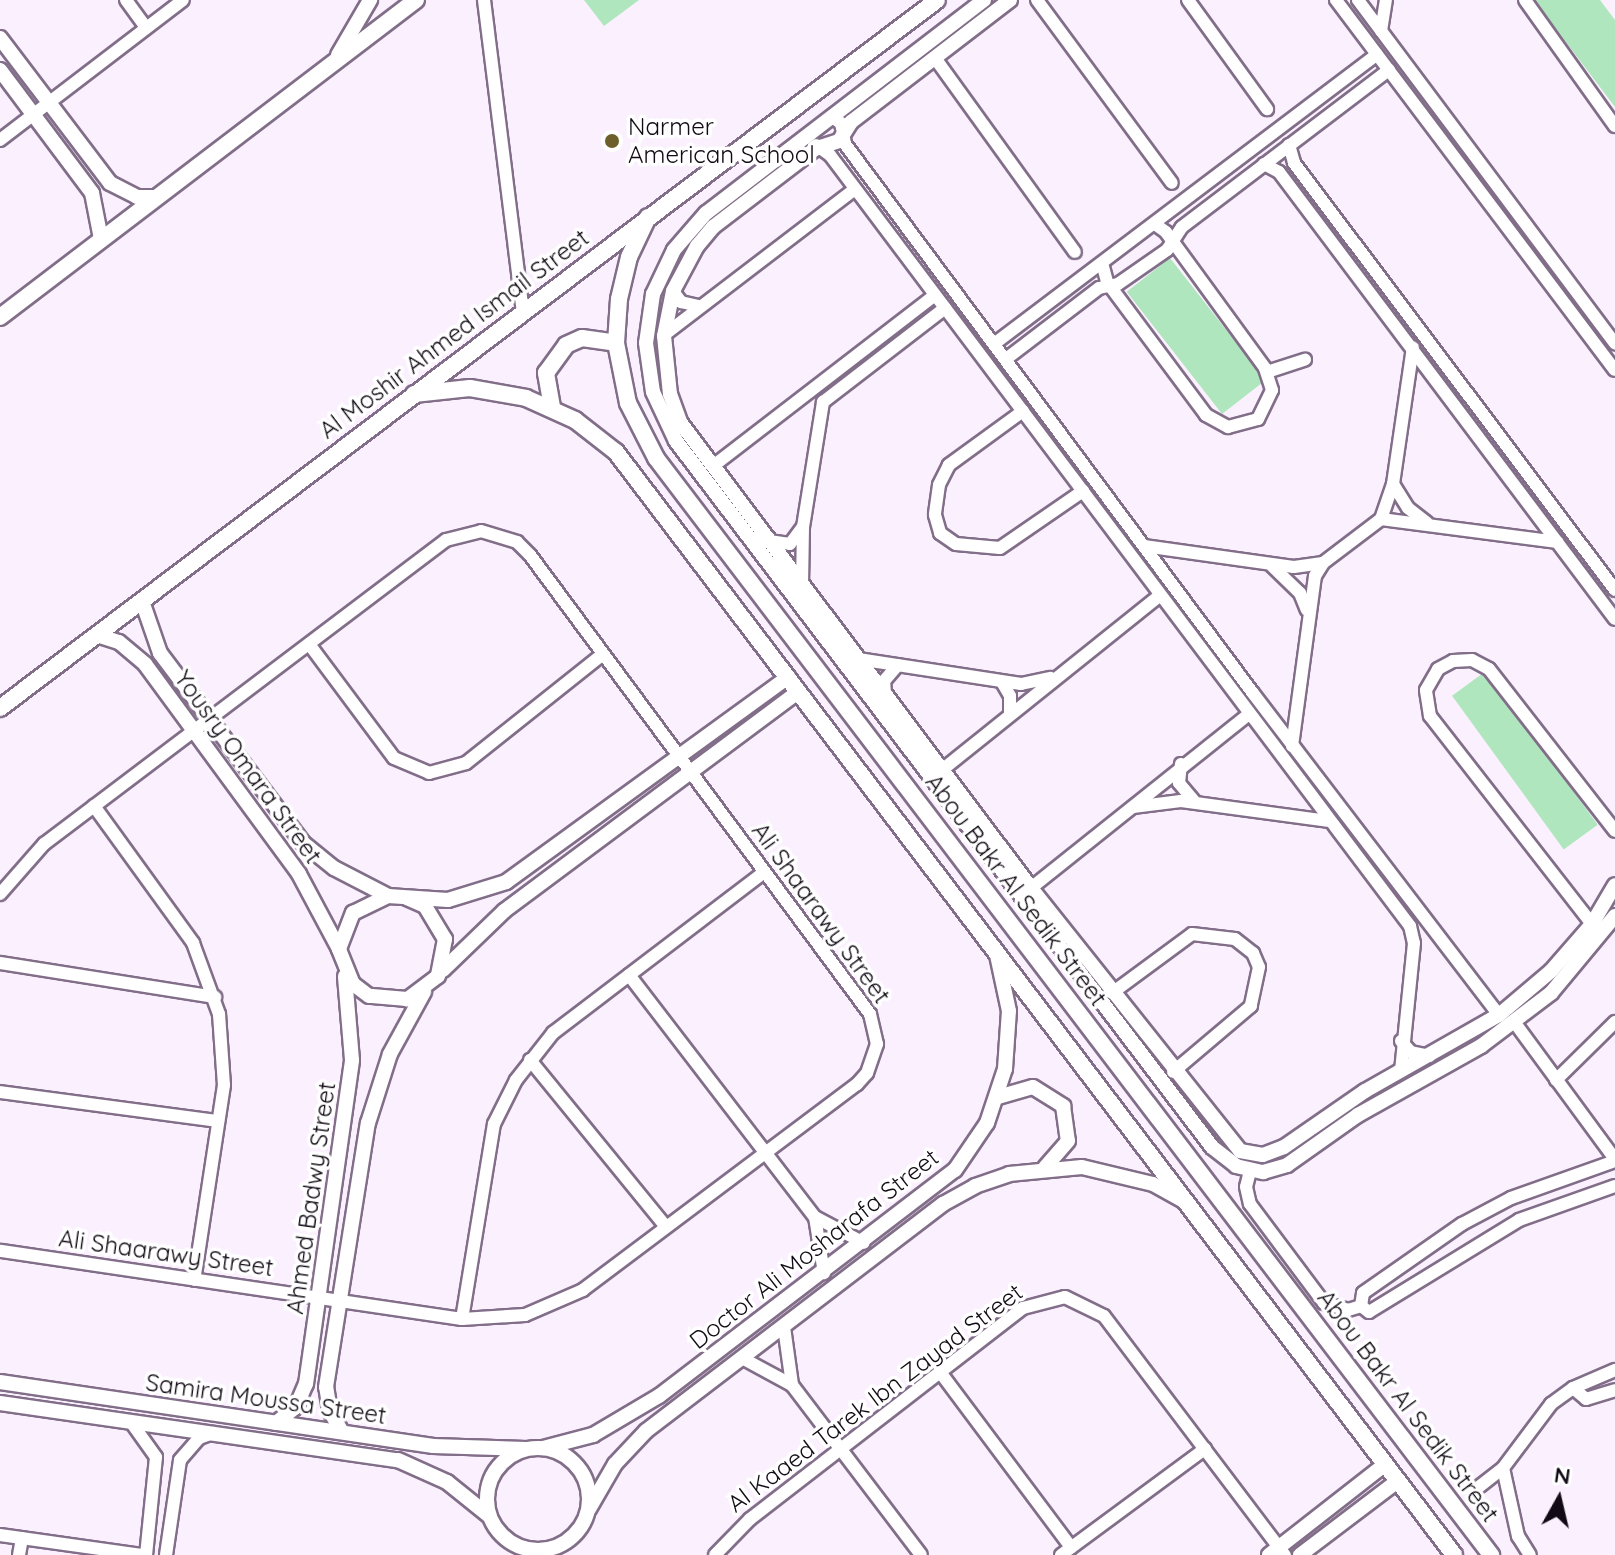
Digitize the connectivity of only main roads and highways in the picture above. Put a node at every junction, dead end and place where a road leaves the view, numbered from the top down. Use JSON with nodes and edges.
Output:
{"nodes":[{"id":1,"x":416,"y":0,"type":"edge"},
{"id":2,"x":937,"y":0,"type":"edge"},
{"id":3,"x":648,"y":217,"type":"junction"},
{"id":4,"x":0,"y":317,"type":"edge"},
{"id":5,"x":616,"y":343,"type":"junction"},
{"id":6,"x":414,"y":394,"type":"junction"},
{"id":7,"x":552,"y":407,"type":"junction"},
{"id":8,"x":0,"y":708,"type":"edge"},
{"id":9,"x":953,"y":847,"type":"junction"},
{"id":10,"x":929,"y":865,"type":"junction"},
{"id":11,"x":1262,"y":1255,"type":"junction"},
{"id":12,"x":1239,"y":1274,"type":"junction"},
{"id":13,"x":1454,"y":1555,"type":"edge"},
{"id":14,"x":1491,"y":1555,"type":"edge"}],
"edges":[{"from":1,"to":4,"type":"main road"},
{"from":2,"to":3,"type":"main road","name":"Al Moshir Ahmed Ismail Street"},
{"from":3,"to":5,"type":"main road","name":"Abou Bakr Al Sedik Street"},
{"from":3,"to":6,"type":"main road","name":"Al Moshir Ahmed Ismail Street"},
{"from":5,"to":7,"type":"main road"},
{"from":5,"to":9,"type":"main road","name":"Abou Bakr Al Sedik Street"},
{"from":6,"to":7,"type":"main road"},
{"from":6,"to":8,"type":"main road","name":"Al Moshir Ahmed Ismail Street"},
{"from":7,"to":10,"type":"main road"},
{"from":9,"to":10,"type":"main road"},
{"from":9,"to":11,"type":"main road","name":"Abou Bakr Al Sedik Street"},
{"from":10,"to":12,"type":"main road"},
{"from":11,"to":12,"type":"main road"},
{"from":11,"to":14,"type":"main road","name":"Abou Bakr Al Sedik Street"},
{"from":12,"to":13,"type":"main road"}]}
